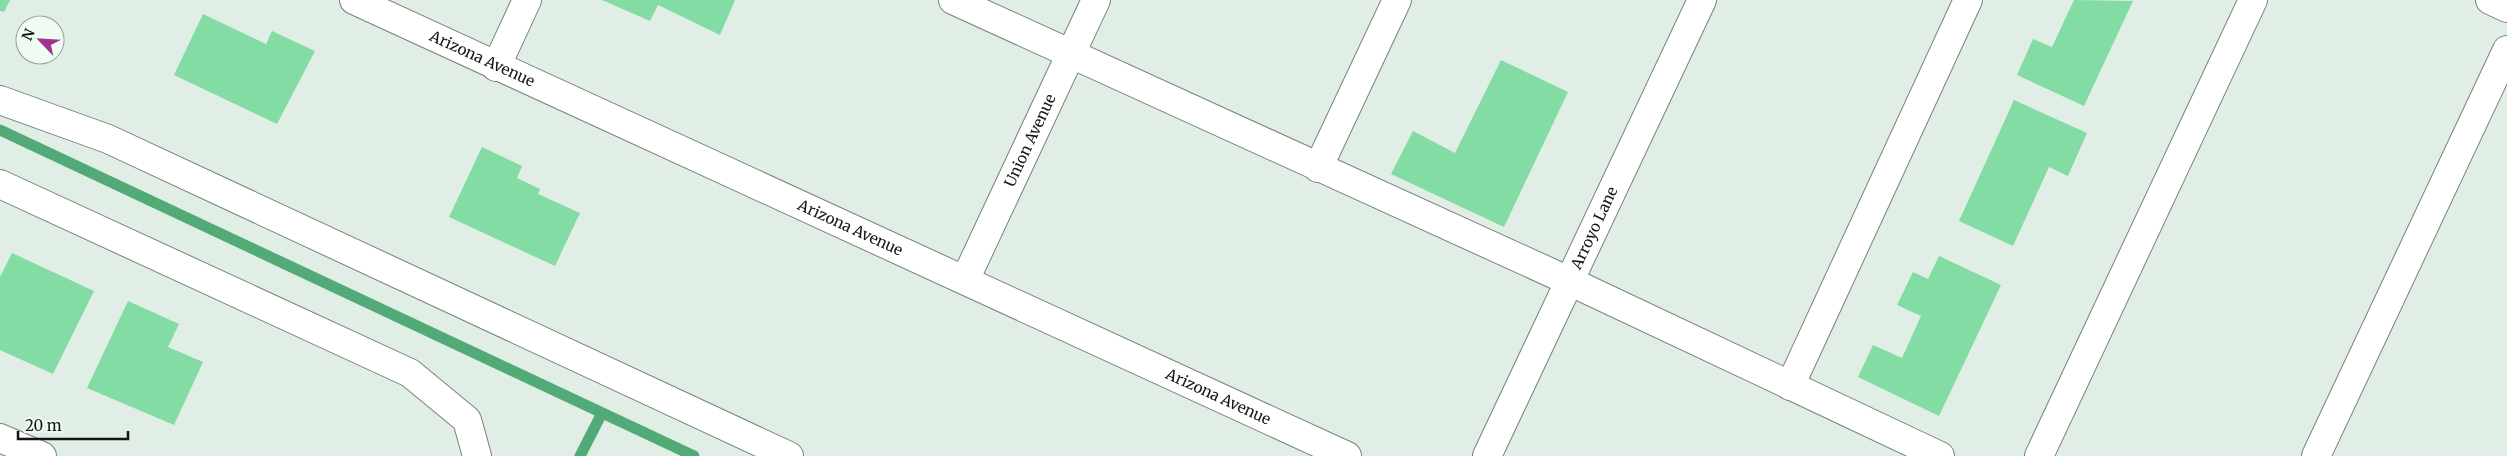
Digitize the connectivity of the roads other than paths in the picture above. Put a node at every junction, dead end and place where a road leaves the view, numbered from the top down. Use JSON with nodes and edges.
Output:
{"nodes":[{"id":1,"x":354,"y":0,"type":"edge"},
{"id":2,"x":527,"y":0,"type":"edge"},
{"id":3,"x":953,"y":0,"type":"edge"},
{"id":4,"x":1096,"y":0,"type":"edge"},
{"id":5,"x":1397,"y":0,"type":"edge"},
{"id":6,"x":1702,"y":0,"type":"edge"},
{"id":7,"x":1968,"y":0,"type":"edge"},
{"id":8,"x":2252,"y":0,"type":"edge"},
{"id":9,"x":2490,"y":0,"type":"edge"},
{"id":10,"x":2507,"y":8,"type":"edge"},
{"id":11,"x":2507,"y":50,"type":"edge"},
{"id":12,"x":1070,"y":54,"type":"junction"},
{"id":13,"x":496,"y":67,"type":"junction"},
{"id":14,"x":0,"y":100,"type":"edge"},
{"id":15,"x":1318,"y":168,"type":"junction"},
{"id":16,"x":0,"y":184,"type":"edge"},
{"id":17,"x":965,"y":280,"type":"junction"},
{"id":18,"x":1569,"y":281,"type":"junction"},
{"id":19,"x":1790,"y":386,"type":"junction"},
{"id":20,"x":0,"y":438,"type":"edge"},
{"id":21,"x":41,"y":456,"type":"edge"},
{"id":22,"x":477,"y":456,"type":"edge"},
{"id":23,"x":789,"y":456,"type":"edge"},
{"id":24,"x":1347,"y":456,"type":"edge"},
{"id":25,"x":1487,"y":456,"type":"edge"},
{"id":26,"x":1940,"y":456,"type":"edge"},
{"id":27,"x":2039,"y":456,"type":"edge"},
{"id":28,"x":2316,"y":456,"type":"edge"}],
"edges":[{"from":1,"to":13,"type":"street","name":"Arizona Avenue"},
{"from":2,"to":13,"type":"street"},
{"from":3,"to":12,"type":"street"},
{"from":4,"to":12,"type":"street","name":"Union Avenue"},
{"from":5,"to":15,"type":"street"},
{"from":6,"to":18,"type":"street","name":"Arroyo Lane"},
{"from":7,"to":19,"type":"street"},
{"from":8,"to":27,"type":"street"},
{"from":9,"to":10,"type":"street"},
{"from":11,"to":28,"type":"street"},
{"from":12,"to":15,"type":"street"},
{"from":12,"to":17,"type":"street","name":"Union Avenue"},
{"from":13,"to":17,"type":"street","name":"Arizona Avenue"},
{"from":14,"to":23,"type":"street"},
{"from":15,"to":18,"type":"street"},
{"from":16,"to":22,"type":"street"},
{"from":17,"to":24,"type":"street","name":"Arizona Avenue"},
{"from":18,"to":19,"type":"street"},
{"from":18,"to":25,"type":"street","name":"Arroyo Lane"},
{"from":19,"to":26,"type":"street"},
{"from":20,"to":21,"type":"street"}]}
